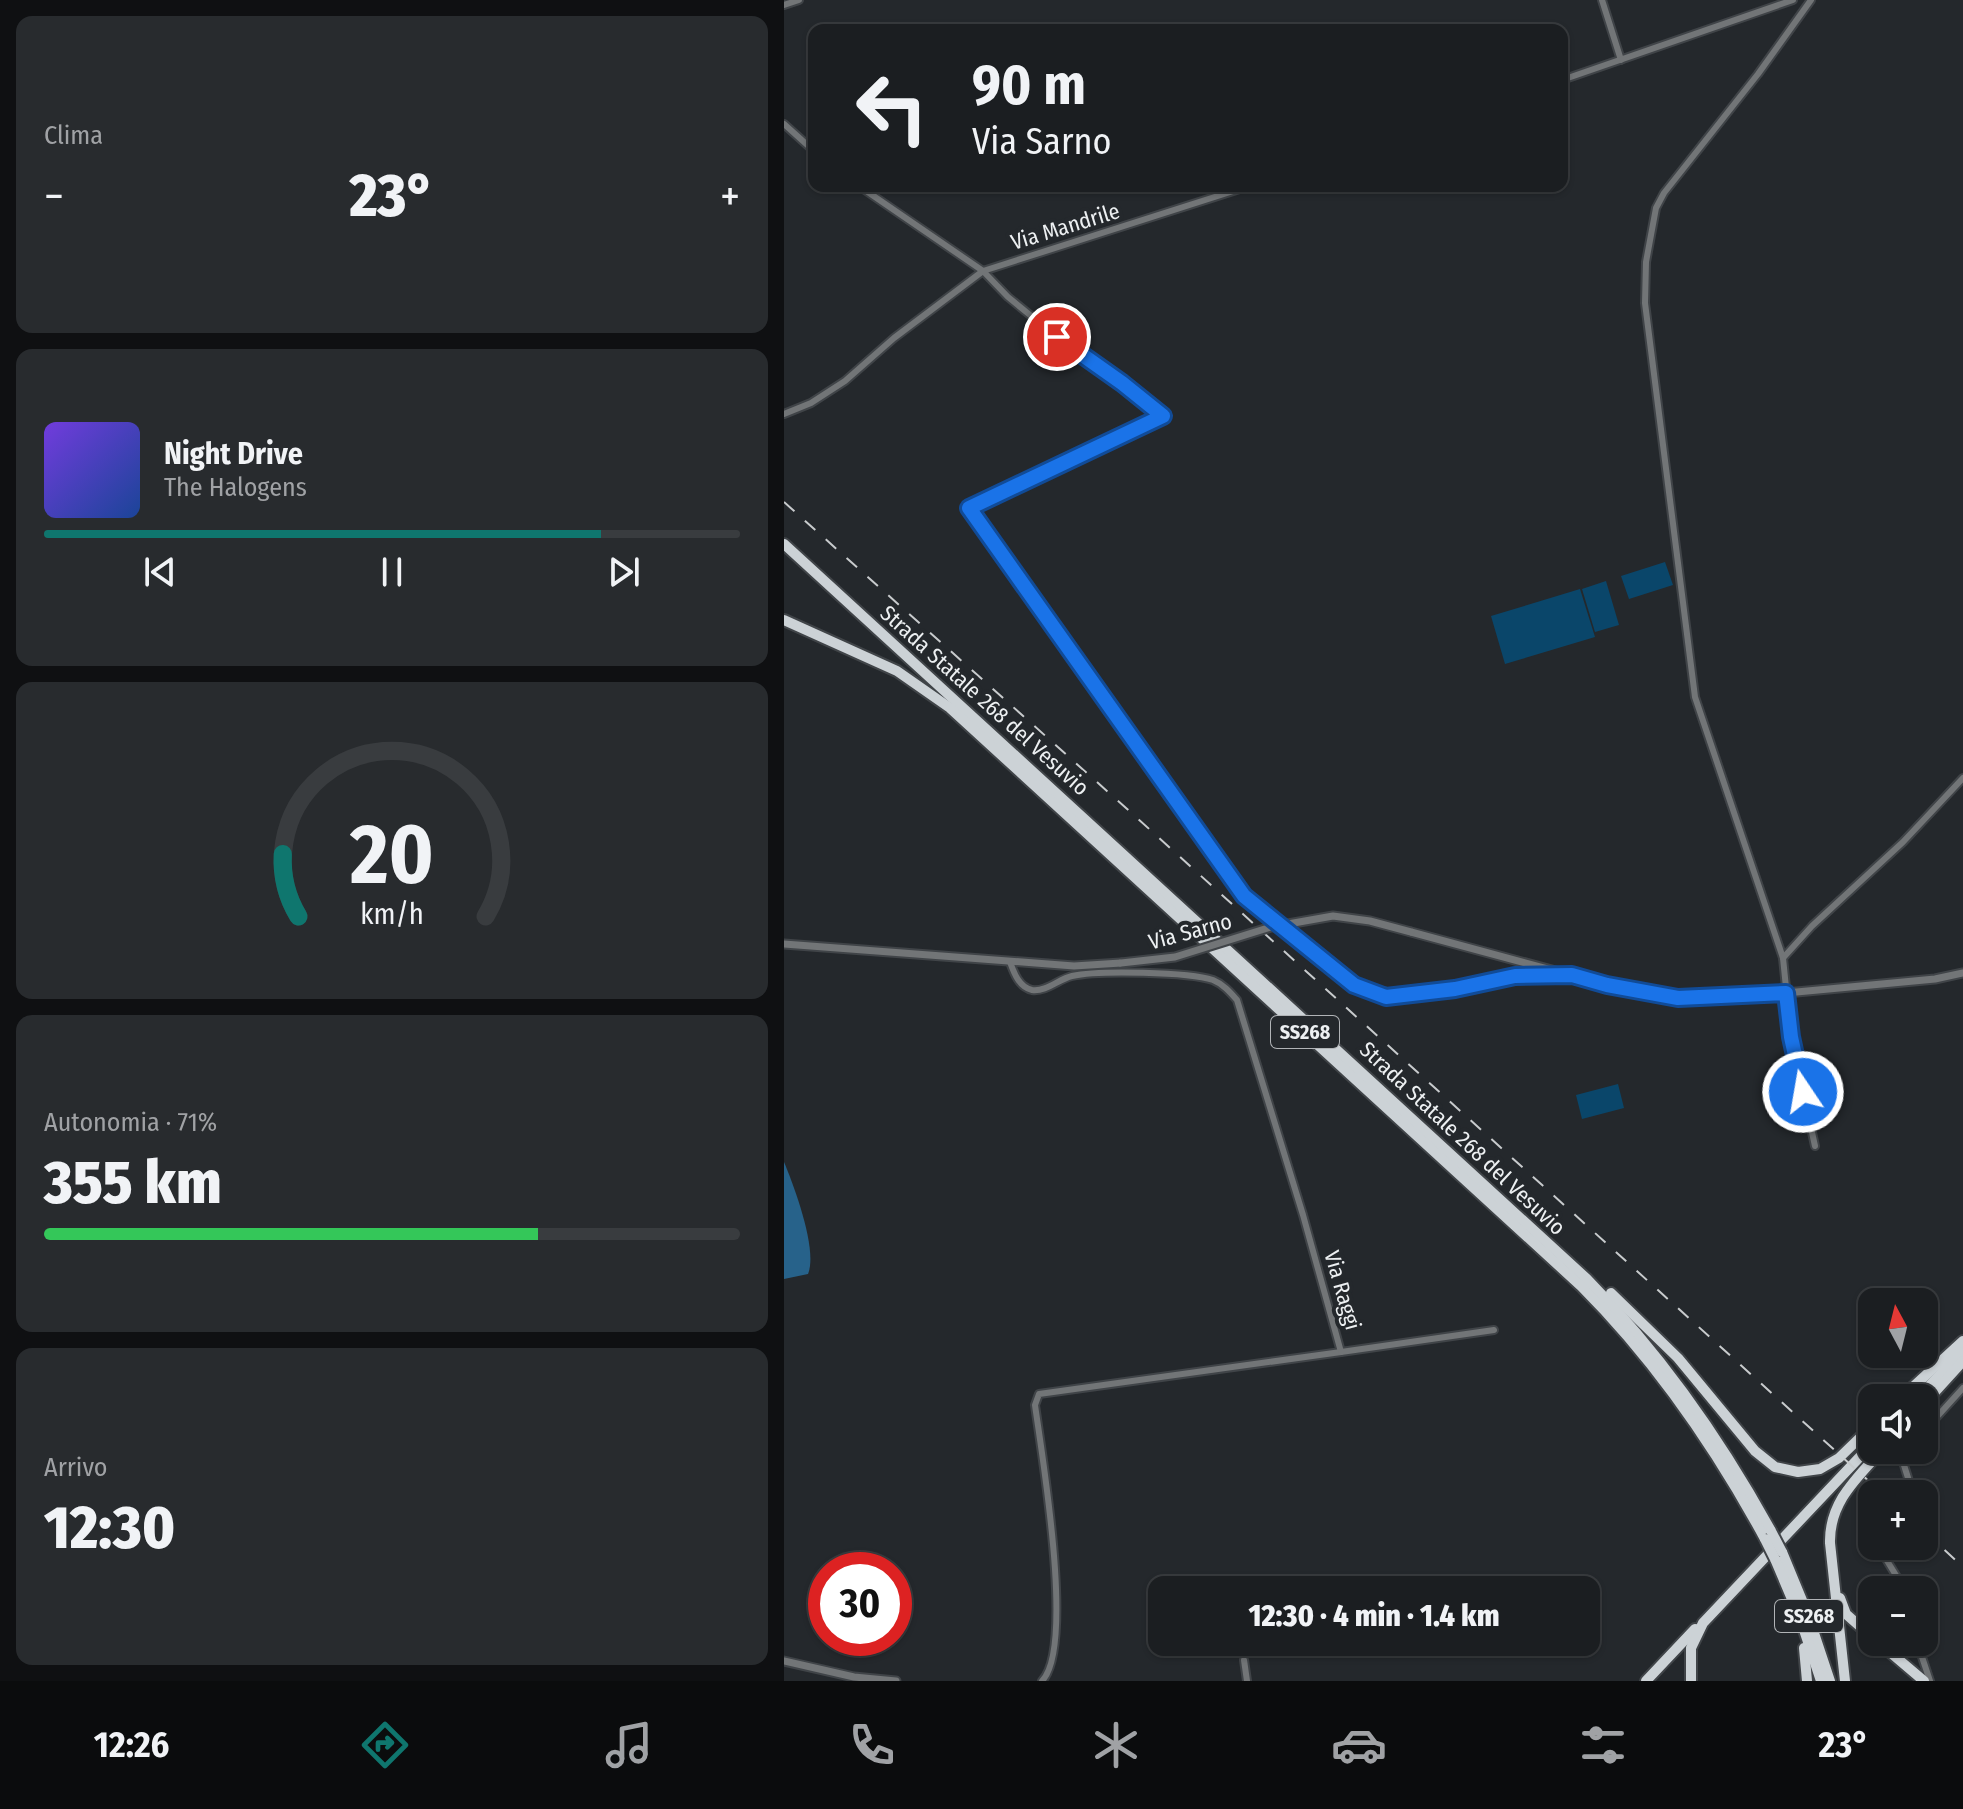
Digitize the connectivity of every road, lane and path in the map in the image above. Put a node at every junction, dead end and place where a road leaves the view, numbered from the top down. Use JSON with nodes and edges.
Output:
{"nodes":[{"id":1,"x":799,"y":0,"type":"edge"},
{"id":2,"x":1602,"y":0,"type":"edge"},
{"id":3,"x":1793,"y":0,"type":"edge"},
{"id":4,"x":1811,"y":0,"type":"edge"},
{"id":5,"x":784,"y":5,"type":"edge"},
{"id":6,"x":1621,"y":60,"type":"junction"},
{"id":7,"x":1568,"y":78,"type":"edge"},
{"id":8,"x":784,"y":124,"type":"edge"},
{"id":9,"x":808,"y":146,"type":"edge"},
{"id":10,"x":868,"y":192,"type":"edge"},
{"id":11,"x":1230,"y":192,"type":"edge"},
{"id":12,"x":983,"y":271,"type":"junction"},
{"id":13,"x":784,"y":414,"type":"edge"},
{"id":14,"x":784,"y":544,"type":"edge"},
{"id":15,"x":784,"y":620,"type":"edge"},
{"id":16,"x":1963,"y":778,"type":"edge"},
{"id":17,"x":784,"y":944,"type":"edge"},
{"id":18,"x":1783,"y":958,"type":"junction"},
{"id":19,"x":1010,"y":962,"type":"junction"},
{"id":20,"x":1963,"y":973,"type":"edge"},
{"id":21,"x":1572,"y":975,"type":"junction"},
{"id":22,"x":1786,"y":993,"type":"junction"},
{"id":23,"x":1815,"y":1146,"type":"dead end"},
{"id":24,"x":1530,"y":1225,"type":"junction"},
{"id":25,"x":1494,"y":1330,"type":"dead end"},
{"id":26,"x":1963,"y":1341,"type":"edge"},
{"id":27,"x":1341,"y":1352,"type":"junction"},
{"id":28,"x":1963,"y":1352,"type":"edge"},
{"id":29,"x":1963,"y":1361,"type":"edge"},
{"id":30,"x":1916,"y":1384,"type":"edge"},
{"id":31,"x":1922,"y":1384,"type":"edge"},
{"id":32,"x":1931,"y":1384,"type":"edge"},
{"id":33,"x":1963,"y":1388,"type":"edge"},
{"id":34,"x":1938,"y":1389,"type":"edge"},
{"id":35,"x":1938,"y":1416,"type":"edge"},
{"id":36,"x":1858,"y":1440,"type":"edge"},
{"id":37,"x":1858,"y":1457,"type":"edge"},
{"id":38,"x":1869,"y":1464,"type":"edge"},
{"id":39,"x":1768,"y":1535,"type":"junction"},
{"id":40,"x":1778,"y":1556,"type":"junction"},
{"id":41,"x":1834,"y":1577,"type":"junction"},
{"id":42,"x":1703,"y":1623,"type":"junction"},
{"id":43,"x":1858,"y":1625,"type":"edge"},
{"id":44,"x":1895,"y":1656,"type":"edge"},
{"id":45,"x":1921,"y":1656,"type":"edge"},
{"id":46,"x":1244,"y":1660,"type":"dead end"},
{"id":47,"x":784,"y":1661,"type":"edge"},
{"id":48,"x":1927,"y":1677,"type":"edge"},
{"id":49,"x":896,"y":1681,"type":"edge"},
{"id":50,"x":1042,"y":1681,"type":"edge"},
{"id":51,"x":1247,"y":1681,"type":"edge"},
{"id":52,"x":1646,"y":1681,"type":"edge"},
{"id":53,"x":1691,"y":1681,"type":"edge"},
{"id":54,"x":1807,"y":1681,"type":"edge"},
{"id":55,"x":1821,"y":1681,"type":"edge"},
{"id":56,"x":1830,"y":1681,"type":"edge"},
{"id":57,"x":1845,"y":1681,"type":"edge"}],
"edges":[{"from":1,"to":5,"type":"street"},
{"from":2,"to":6,"type":"street"},
{"from":3,"to":6,"type":"street"},
{"from":4,"to":18,"type":"street"},
{"from":6,"to":7,"type":"street"},
{"from":8,"to":9,"type":"street"},
{"from":10,"to":12,"type":"street"},
{"from":11,"to":12,"type":"street","name":"Via Mandrile"},
{"from":12,"to":13,"type":"street","name":"Via Mandrile"},
{"from":12,"to":21,"type":"street"},
{"from":14,"to":24,"type":"highway","name":"Strada Statale 268 del Vesuvio","number":"SS268"},
{"from":15,"to":39,"type":"highway","name":"Strada Statale 268 del Vesuvio","number":"SS268"},
{"from":16,"to":18,"type":"street"},
{"from":17,"to":19,"type":"street","name":"Via Sarno"},
{"from":18,"to":22,"type":"street"},
{"from":19,"to":21,"type":"street","name":"Via Sarno","bridge":true},
{"from":19,"to":27,"type":"street","name":"Via Raggi"},
{"from":20,"to":22,"type":"street","name":"Via Sarno"},
{"from":21,"to":22,"type":"street","name":"Via Sarno"},
{"from":22,"to":23,"type":"street"},
{"from":24,"to":36,"type":"highway"},
{"from":24,"to":39,"type":"highway","name":"Strada Statale 268 del Vesuvio","number":"SS268"},
{"from":25,"to":27,"type":"street"},
{"from":26,"to":30,"type":"highway"},
{"from":26,"to":31,"type":"highway"},
{"from":27,"to":50,"type":"street","name":"Via Raggi"},
{"from":28,"to":32,"type":"highway"},
{"from":29,"to":34,"type":"highway"},
{"from":33,"to":35,"type":"street"},
{"from":37,"to":42,"type":"highway"},
{"from":38,"to":41,"type":"highway"},
{"from":39,"to":40,"type":"highway","name":"Strada Statale 268 del Vesuvio","number":"SS268","bridge":true},
{"from":40,"to":54,"type":"highway"},
{"from":40,"to":55,"type":"highway","name":"Strada Statale 268 del Vesuvio","number":"SS268"},
{"from":40,"to":56,"type":"highway","name":"Strada Statale 268 del Vesuvio","number":"SS268"},
{"from":41,"to":43,"type":"highway"},
{"from":41,"to":57,"type":"highway"},
{"from":42,"to":52,"type":"highway"},
{"from":42,"to":53,"type":"highway"},
{"from":44,"to":48,"type":"highway"},
{"from":45,"to":48,"type":"street"},
{"from":46,"to":51,"type":"street"},
{"from":47,"to":49,"type":"street"}]}
